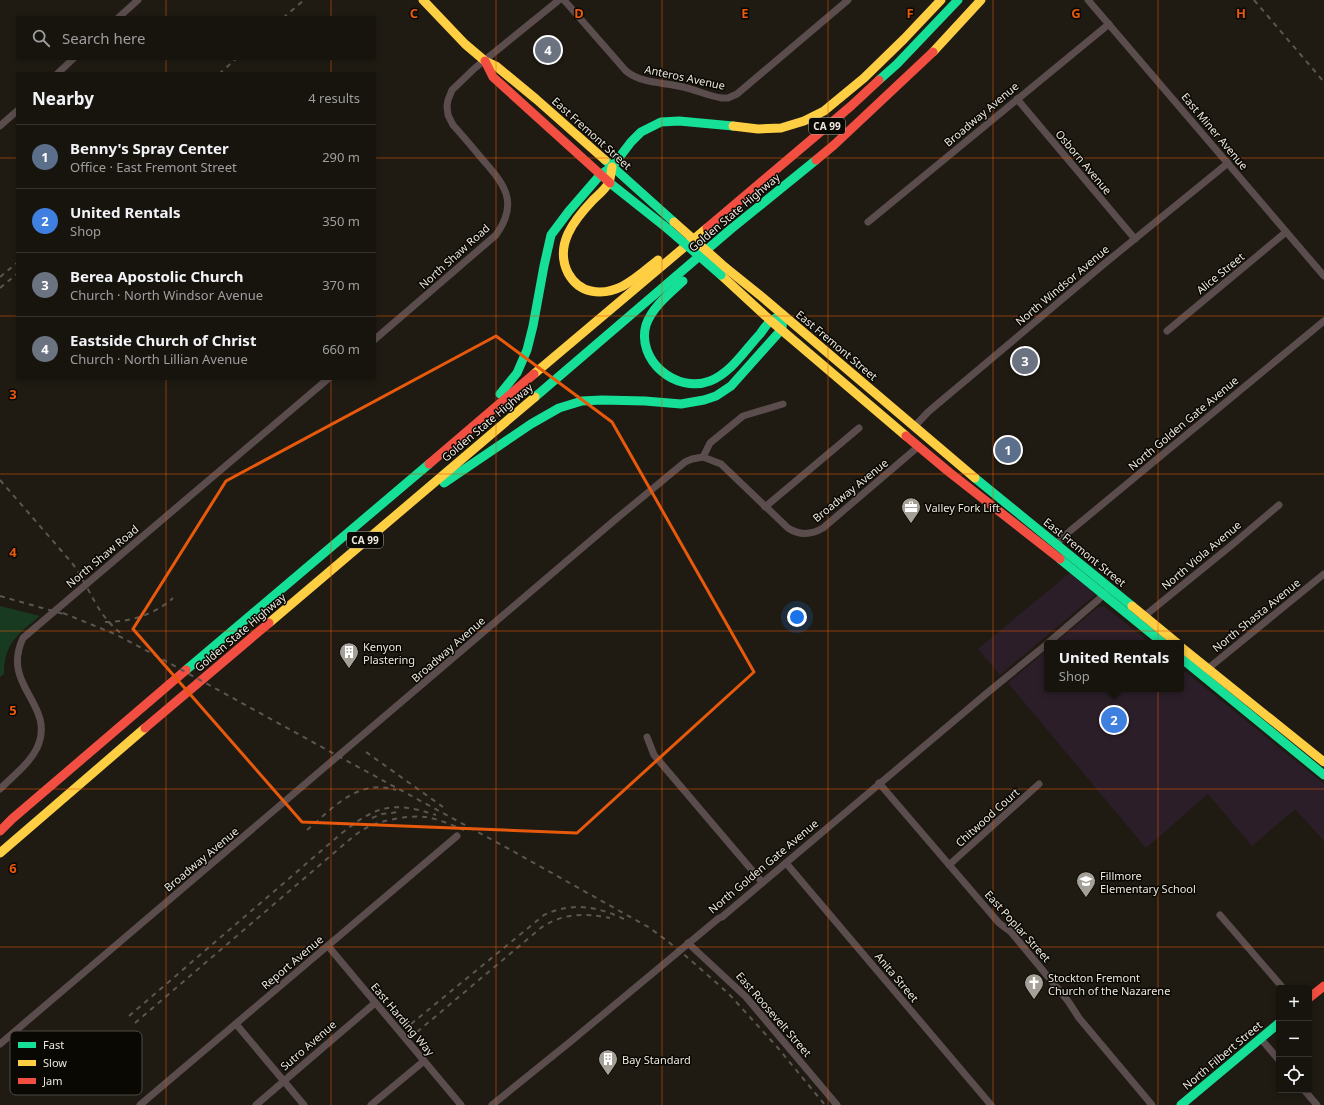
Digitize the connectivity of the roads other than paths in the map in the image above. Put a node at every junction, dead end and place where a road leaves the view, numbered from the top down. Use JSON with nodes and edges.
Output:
{"nodes":[{"id":1,"x":138,"y":0,"type":"edge"},
{"id":2,"x":423,"y":0,"type":"edge"},
{"id":3,"x":559,"y":0,"type":"edge"},
{"id":4,"x":564,"y":0,"type":"edge"},
{"id":5,"x":848,"y":0,"type":"edge"},
{"id":6,"x":941,"y":0,"type":"edge"},
{"id":7,"x":958,"y":0,"type":"edge"},
{"id":8,"x":981,"y":0,"type":"edge"},
{"id":9,"x":1088,"y":0,"type":"edge"},
{"id":10,"x":120,"y":16,"type":"edge"},
{"id":11,"x":1108,"y":24,"type":"junction"},
{"id":12,"x":72,"y":60,"type":"edge"},
{"id":13,"x":485,"y":61,"type":"junction"},
{"id":14,"x":59,"y":72,"type":"edge"},
{"id":15,"x":1017,"y":99,"type":"junction"},
{"id":16,"x":16,"y":112,"type":"edge"},
{"id":17,"x":0,"y":126,"type":"edge"},
{"id":18,"x":1228,"y":163,"type":"junction"},
{"id":19,"x":612,"y":167,"type":"junction"},
{"id":20,"x":601,"y":174,"type":"junction"},
{"id":21,"x":610,"y":182,"type":"junction"},
{"id":22,"x":868,"y":222,"type":"dead end"},
{"id":23,"x":671,"y":226,"type":"junction"},
{"id":24,"x":731,"y":229,"type":"junction"},
{"id":25,"x":1286,"y":232,"type":"junction"},
{"id":26,"x":1135,"y":239,"type":"junction"},
{"id":27,"x":689,"y":244,"type":"junction"},
{"id":28,"x":723,"y":271,"type":"junction"},
{"id":29,"x":1324,"y":276,"type":"edge"},
{"id":30,"x":783,"y":315,"type":"junction"},
{"id":31,"x":772,"y":321,"type":"junction"},
{"id":32,"x":1324,"y":321,"type":"edge"},
{"id":33,"x":782,"y":329,"type":"junction"},
{"id":34,"x":1167,"y":330,"type":"dead end"},
{"id":35,"x":376,"y":338,"type":"edge"},
{"id":36,"x":326,"y":380,"type":"edge"},
{"id":37,"x":783,"y":404,"type":"dead end"},
{"id":38,"x":914,"y":427,"type":"junction"},
{"id":39,"x":859,"y":428,"type":"dead end"},
{"id":40,"x":906,"y":436,"type":"junction"},
{"id":41,"x":920,"y":446,"type":"junction"},
{"id":42,"x":703,"y":457,"type":"junction"},
{"id":43,"x":436,"y":460,"type":"junction"},
{"id":44,"x":1279,"y":505,"type":"dead end"},
{"id":45,"x":765,"y":506,"type":"junction"},
{"id":46,"x":397,"y":514,"type":"junction"},
{"id":47,"x":1056,"y":544,"type":"junction"},
{"id":48,"x":1324,"y":574,"type":"edge"},
{"id":49,"x":1107,"y":591,"type":"junction"},
{"id":50,"x":1141,"y":619,"type":"junction"},
{"id":51,"x":1051,"y":640,"type":"edge"},
{"id":52,"x":1160,"y":640,"type":"edge"},
{"id":53,"x":1172,"y":640,"type":"edge"},
{"id":54,"x":1044,"y":645,"type":"edge"},
{"id":55,"x":1184,"y":650,"type":"edge"},
{"id":56,"x":1184,"y":660,"type":"edge"},
{"id":57,"x":1204,"y":671,"type":"junction"},
{"id":58,"x":647,"y":737,"type":"dead end"},
{"id":59,"x":1324,"y":762,"type":"edge"},
{"id":60,"x":1324,"y":775,"type":"edge"},
{"id":61,"x":879,"y":783,"type":"junction"},
{"id":62,"x":1039,"y":784,"type":"dead end"},
{"id":63,"x":0,"y":788,"type":"edge"},
{"id":64,"x":0,"y":831,"type":"edge"},
{"id":65,"x":457,"y":836,"type":"dead end"},
{"id":66,"x":0,"y":852,"type":"edge"},
{"id":67,"x":786,"y":863,"type":"junction"},
{"id":68,"x":949,"y":865,"type":"junction"},
{"id":69,"x":762,"y":882,"type":"junction"},
{"id":70,"x":1220,"y":915,"type":"dead end"},
{"id":71,"x":688,"y":943,"type":"junction"},
{"id":72,"x":328,"y":946,"type":"junction"},
{"id":73,"x":1280,"y":985,"type":"edge"},
{"id":74,"x":1324,"y":986,"type":"edge"},
{"id":75,"x":1312,"y":996,"type":"edge"},
{"id":76,"x":375,"y":1003,"type":"junction"},
{"id":77,"x":236,"y":1024,"type":"junction"},
{"id":78,"x":1276,"y":1026,"type":"edge"},
{"id":79,"x":15,"y":1031,"type":"edge"},
{"id":80,"x":10,"y":1035,"type":"edge"},
{"id":81,"x":1261,"y":1038,"type":"junction"},
{"id":82,"x":0,"y":1044,"type":"edge"},
{"id":83,"x":1277,"y":1057,"type":"edge"},
{"id":84,"x":424,"y":1061,"type":"junction"},
{"id":85,"x":283,"y":1081,"type":"junction"},
{"id":86,"x":1307,"y":1093,"type":"edge"},
{"id":87,"x":144,"y":1104,"type":"edge"},
{"id":88,"x":1185,"y":1104,"type":"edge"},
{"id":89,"x":256,"y":1105,"type":"edge"},
{"id":90,"x":304,"y":1105,"type":"edge"},
{"id":91,"x":371,"y":1105,"type":"edge"},
{"id":92,"x":461,"y":1105,"type":"edge"},
{"id":93,"x":492,"y":1105,"type":"edge"},
{"id":94,"x":837,"y":1105,"type":"edge"},
{"id":95,"x":991,"y":1105,"type":"edge"},
{"id":96,"x":1152,"y":1105,"type":"edge"},
{"id":97,"x":1317,"y":1105,"type":"edge"}],
"edges":[{"from":1,"to":10,"type":"street"},
{"from":2,"to":13,"type":"main road","name":"East Fremont Street"},
{"from":3,"to":13,"type":"street","name":"North Shaw Road"},
{"from":4,"to":5,"type":"street","name":"Anteros Avenue"},
{"from":6,"to":19,"type":"main road"},
{"from":7,"to":27,"type":"main road","name":"Golden State Highway","number":"CA 99"},
{"from":8,"to":24,"type":"main road","name":"Golden State Highway","number":"CA 99"},
{"from":9,"to":11,"type":"street","name":"East Miner Avenue"},
{"from":11,"to":15,"type":"street","name":"Broadway Avenue"},
{"from":11,"to":18,"type":"street","name":"East Miner Avenue"},
{"from":12,"to":14,"type":"street"},
{"from":13,"to":19,"type":"main road","name":"East Fremont Street"},
{"from":13,"to":20,"type":"main road","name":"East Fremont Street"},
{"from":13,"to":35,"type":"street","name":"North Shaw Road"},
{"from":15,"to":22,"type":"street","name":"Broadway Avenue"},
{"from":15,"to":26,"type":"street","name":"Osborn Avenue"},
{"from":16,"to":17,"type":"street"},
{"from":18,"to":25,"type":"street","name":"East Miner Avenue"},
{"from":18,"to":26,"type":"street","name":"North Windsor Avenue"},
{"from":19,"to":20,"type":"main road"},
{"from":19,"to":21,"type":"main road"},
{"from":19,"to":23,"type":"main road","name":"East Fremont Street"},
{"from":20,"to":21,"type":"main road","name":"East Fremont Street"},
{"from":20,"to":43,"type":"main road"},
{"from":21,"to":23,"type":"main road","name":"East Fremont Street"},
{"from":21,"to":27,"type":"main road"},
{"from":23,"to":28,"type":"main road","name":"East Fremont Street","bridge":true},
{"from":24,"to":31,"type":"main road"},
{"from":24,"to":46,"type":"main road","name":"Golden State Highway","number":"CA 99"},
{"from":25,"to":29,"type":"street","name":"East Miner Avenue"},
{"from":25,"to":34,"type":"street","name":"Alice Street"},
{"from":26,"to":38,"type":"street","name":"North Windsor Avenue"},
{"from":27,"to":43,"type":"main road","name":"Golden State Highway","number":"CA 99"},
{"from":28,"to":30,"type":"main road","name":"East Fremont Street"},
{"from":28,"to":31,"type":"main road","name":"East Fremont Street"},
{"from":30,"to":31,"type":"main road"},
{"from":30,"to":33,"type":"main road"},
{"from":30,"to":38,"type":"main road","name":"East Fremont Street"},
{"from":31,"to":33,"type":"main road","name":"East Fremont Street"},
{"from":32,"to":47,"type":"street","name":"North Golden Gate Avenue"},
{"from":33,"to":40,"type":"main road","name":"East Fremont Street"},
{"from":33,"to":46,"type":"main road"},
{"from":36,"to":63,"type":"street","name":"North Shaw Road"},
{"from":37,"to":42,"type":"street"},
{"from":38,"to":40,"type":"main road"},
{"from":38,"to":47,"type":"main road","name":"East Fremont Street"},
{"from":39,"to":45,"type":"street"},
{"from":40,"to":41,"type":"main road","name":"East Fremont Street"},
{"from":41,"to":45,"type":"street","name":"Broadway Avenue"},
{"from":41,"to":49,"type":"main road","name":"East Fremont Street"},
{"from":42,"to":45,"type":"street","name":"Broadway Avenue"},
{"from":42,"to":79,"type":"street","name":"Broadway Avenue"},
{"from":43,"to":64,"type":"main road","name":"Golden State Highway","number":"CA 99"},
{"from":44,"to":50,"type":"street","name":"North Viola Avenue"},
{"from":46,"to":66,"type":"main road","name":"Golden State Highway","number":"CA 99"},
{"from":47,"to":49,"type":"main road","name":"East Fremont Street"},
{"from":48,"to":57,"type":"street","name":"North Shasta Avenue"},
{"from":49,"to":50,"type":"main road","name":"East Fremont Street"},
{"from":49,"to":51,"type":"street","name":"North Golden Gate Avenue"},
{"from":50,"to":52,"type":"main road","name":"East Fremont Street"},
{"from":50,"to":53,"type":"main road","name":"East Fremont Street"},
{"from":54,"to":61,"type":"street","name":"North Golden Gate Avenue"},
{"from":55,"to":57,"type":"main road"},
{"from":56,"to":57,"type":"main road"},
{"from":57,"to":59,"type":"main road"},
{"from":57,"to":60,"type":"main road"},
{"from":58,"to":69,"type":"street"},
{"from":61,"to":67,"type":"street","name":"North Golden Gate Avenue"},
{"from":61,"to":68,"type":"street","name":"East Poplar Street"},
{"from":62,"to":68,"type":"street","name":"Chitwood Court"},
{"from":65,"to":72,"type":"street","name":"Report Avenue"},
{"from":67,"to":69,"type":"street","name":"North Golden Gate Avenue"},
{"from":67,"to":95,"type":"street","name":"Anita Street"},
{"from":68,"to":96,"type":"street","name":"East Poplar Street"},
{"from":69,"to":71,"type":"street","name":"North Golden Gate Avenue"},
{"from":70,"to":73,"type":"street"},
{"from":71,"to":93,"type":"street","name":"North Golden Gate Avenue"},
{"from":71,"to":94,"type":"street","name":"East Roosevelt Street"},
{"from":72,"to":76,"type":"street","name":"East Harding Way"},
{"from":72,"to":77,"type":"street","name":"Report Avenue"},
{"from":74,"to":75,"type":"main road"},
{"from":76,"to":84,"type":"street","name":"East Harding Way"},
{"from":76,"to":85,"type":"street","name":"Sutro Avenue"},
{"from":77,"to":85,"type":"street"},
{"from":77,"to":87,"type":"street","name":"Report Avenue"},
{"from":78,"to":81,"type":"main road","name":"North Filbert Street"},
{"from":80,"to":82,"type":"street","name":"Broadway Avenue"},
{"from":81,"to":83,"type":"street"},
{"from":81,"to":88,"type":"main road","name":"North Filbert Street"},
{"from":84,"to":91,"type":"street"},
{"from":84,"to":92,"type":"street","name":"East Harding Way"},
{"from":85,"to":89,"type":"street","name":"Sutro Avenue"},
{"from":85,"to":90,"type":"street"},
{"from":86,"to":97,"type":"street"}]}
